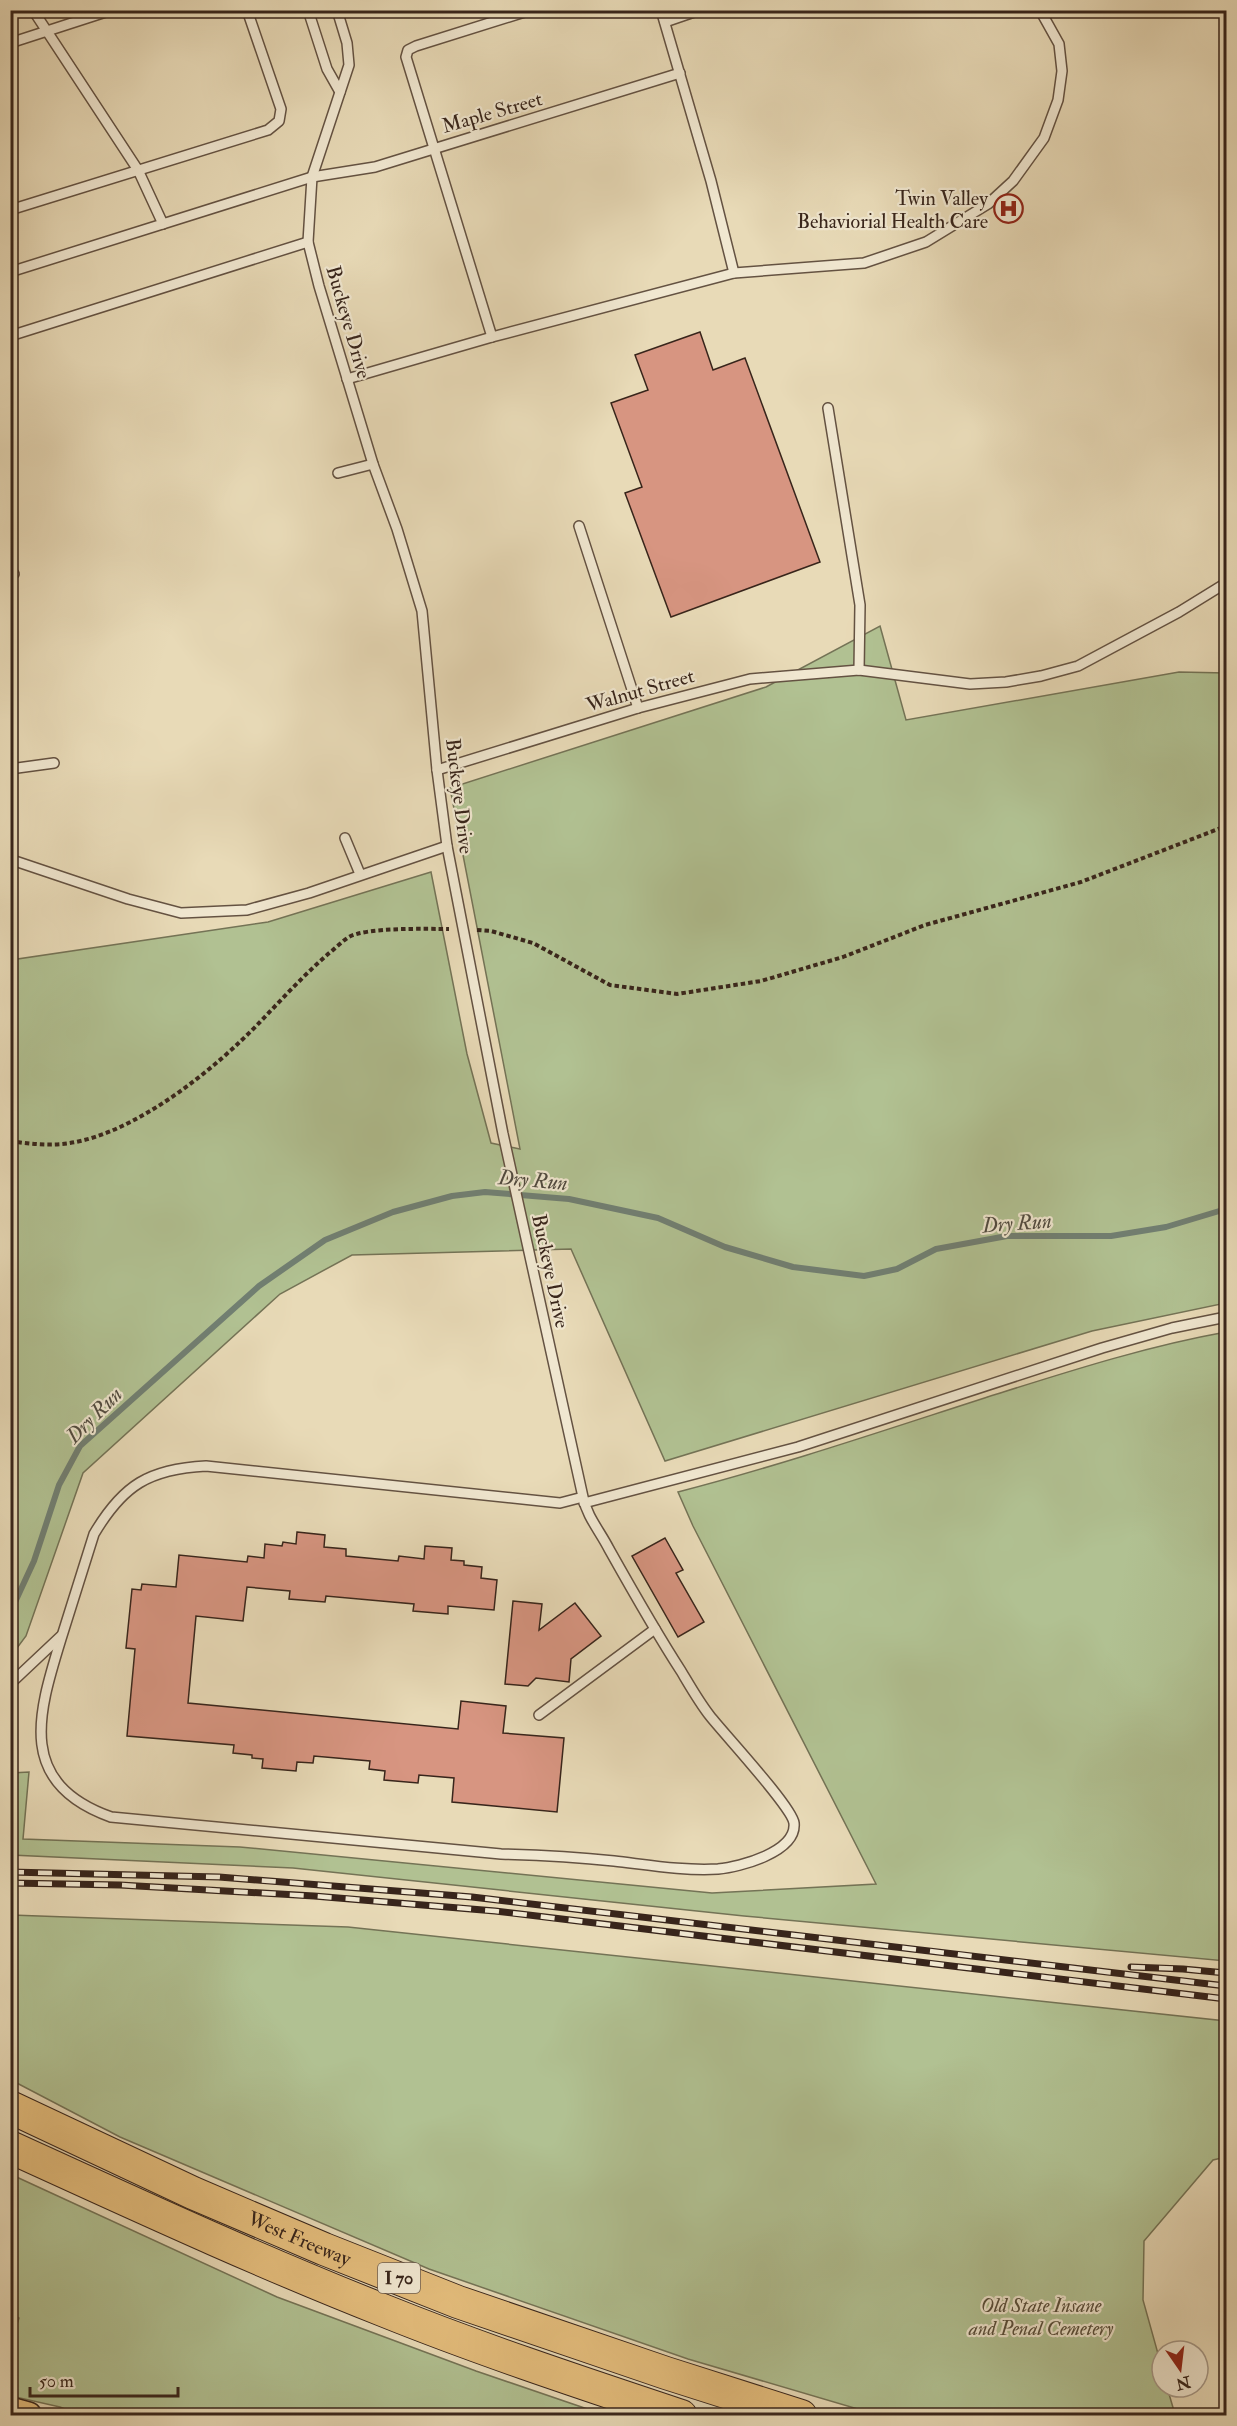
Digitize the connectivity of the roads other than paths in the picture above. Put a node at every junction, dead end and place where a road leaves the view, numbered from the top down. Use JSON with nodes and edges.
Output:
{"nodes":[{"id":1,"x":33,"y":10,"type":"edge"},
{"id":2,"x":112,"y":10,"type":"edge"},
{"id":3,"x":248,"y":10,"type":"edge"},
{"id":4,"x":308,"y":10,"type":"edge"},
{"id":5,"x":337,"y":10,"type":"edge"},
{"id":6,"x":531,"y":10,"type":"edge"},
{"id":7,"x":661,"y":10,"type":"edge"},
{"id":8,"x":700,"y":10,"type":"edge"},
{"id":9,"x":1040,"y":10,"type":"edge"},
{"id":10,"x":664,"y":22,"type":"junction"},
{"id":11,"x":47,"y":31,"type":"junction"},
{"id":12,"x":10,"y":43,"type":"edge"},
{"id":13,"x":680,"y":73,"type":"junction"},
{"id":14,"x":340,"y":92,"type":"junction"},
{"id":15,"x":434,"y":148,"type":"junction"},
{"id":16,"x":138,"y":170,"type":"junction"},
{"id":17,"x":312,"y":177,"type":"junction"},
{"id":18,"x":10,"y":210,"type":"edge"},
{"id":19,"x":163,"y":224,"type":"junction"},
{"id":20,"x":308,"y":242,"type":"junction"},
{"id":21,"x":10,"y":272,"type":"edge"},
{"id":22,"x":734,"y":273,"type":"junction"},
{"id":23,"x":10,"y":336,"type":"edge"},
{"id":24,"x":492,"y":337,"type":"junction"},
{"id":25,"x":347,"y":379,"type":"junction"},
{"id":26,"x":828,"y":408,"type":"dead end"},
{"id":27,"x":373,"y":464,"type":"junction"},
{"id":28,"x":339,"y":473,"type":"dead end"},
{"id":29,"x":579,"y":526,"type":"dead end"},
{"id":30,"x":1227,"y":583,"type":"edge"},
{"id":31,"x":859,"y":670,"type":"junction"},
{"id":32,"x":638,"y":708,"type":"junction"},
{"id":33,"x":54,"y":763,"type":"dead end"},
{"id":34,"x":10,"y":769,"type":"edge"},
{"id":35,"x":437,"y":770,"type":"junction"},
{"id":36,"x":345,"y":838,"type":"dead end"},
{"id":37,"x":10,"y":842,"type":"edge"},
{"id":38,"x":447,"y":846,"type":"junction"},
{"id":39,"x":11,"y":861,"type":"edge"},
{"id":40,"x":360,"y":874,"type":"junction"},
{"id":41,"x":1227,"y":1317,"type":"edge"},
{"id":42,"x":584,"y":1504,"type":"junction"},
{"id":43,"x":655,"y":1629,"type":"junction"},
{"id":44,"x":63,"y":1634,"type":"junction"},
{"id":45,"x":10,"y":1684,"type":"edge"},
{"id":46,"x":539,"y":1715,"type":"dead end"},
{"id":47,"x":10,"y":2107,"type":"edge"},
{"id":48,"x":10,"y":2146,"type":"edge"},
{"id":49,"x":10,"y":2411,"type":"edge"},
{"id":50,"x":28,"y":2415,"type":"edge"},
{"id":51,"x":681,"y":2415,"type":"edge"},
{"id":52,"x":801,"y":2415,"type":"edge"}],
"edges":[{"from":1,"to":11,"type":"lane"},
{"from":2,"to":11,"type":"lane"},
{"from":3,"to":16,"type":"lane"},
{"from":4,"to":14,"type":"lane"},
{"from":5,"to":14,"type":"lane","name":"Buckeye Drive"},
{"from":6,"to":15,"type":"lane"},
{"from":7,"to":10,"type":"lane"},
{"from":8,"to":10,"type":"lane"},
{"from":9,"to":22,"type":"lane"},
{"from":10,"to":13,"type":"lane"},
{"from":11,"to":12,"type":"lane"},
{"from":11,"to":16,"type":"lane"},
{"from":13,"to":15,"type":"lane","name":"Maple Street"},
{"from":13,"to":22,"type":"lane"},
{"from":14,"to":17,"type":"lane","name":"Buckeye Drive"},
{"from":15,"to":17,"type":"lane","name":"Maple Street"},
{"from":15,"to":24,"type":"lane"},
{"from":16,"to":18,"type":"lane"},
{"from":16,"to":19,"type":"lane"},
{"from":17,"to":19,"type":"lane","name":"Maple Street"},
{"from":17,"to":20,"type":"lane","name":"Buckeye Drive"},
{"from":19,"to":21,"type":"lane","name":"Maple Street"},
{"from":20,"to":23,"type":"lane"},
{"from":20,"to":25,"type":"lane","name":"Buckeye Drive"},
{"from":22,"to":24,"type":"lane"},
{"from":24,"to":25,"type":"lane"},
{"from":25,"to":27,"type":"lane","name":"Buckeye Drive"},
{"from":26,"to":31,"type":"lane"},
{"from":27,"to":28,"type":"lane"},
{"from":27,"to":35,"type":"lane","name":"Buckeye Drive"},
{"from":29,"to":32,"type":"lane"},
{"from":30,"to":31,"type":"lane","name":"Walnut Street"},
{"from":31,"to":32,"type":"lane","name":"Walnut Street"},
{"from":32,"to":35,"type":"lane","name":"Walnut Street"},
{"from":33,"to":34,"type":"lane"},
{"from":35,"to":38,"type":"lane","name":"Buckeye Drive"},
{"from":36,"to":40,"type":"lane"},
{"from":37,"to":39,"type":"lane"},
{"from":38,"to":40,"type":"lane"},
{"from":38,"to":42,"type":"lane","name":"Buckeye Drive"},
{"from":39,"to":40,"type":"lane"},
{"from":41,"to":42,"type":"lane"},
{"from":42,"to":43,"type":"lane"},
{"from":42,"to":44,"type":"lane"},
{"from":43,"to":44,"type":"lane"},
{"from":43,"to":46,"type":"lane"},
{"from":44,"to":45,"type":"lane"},
{"from":47,"to":52,"type":"highway","name":"West Freeway","number":"I 70"},
{"from":48,"to":51,"type":"highway","name":"West Freeway","number":"I 70"},
{"from":49,"to":50,"type":"main road"}]}
